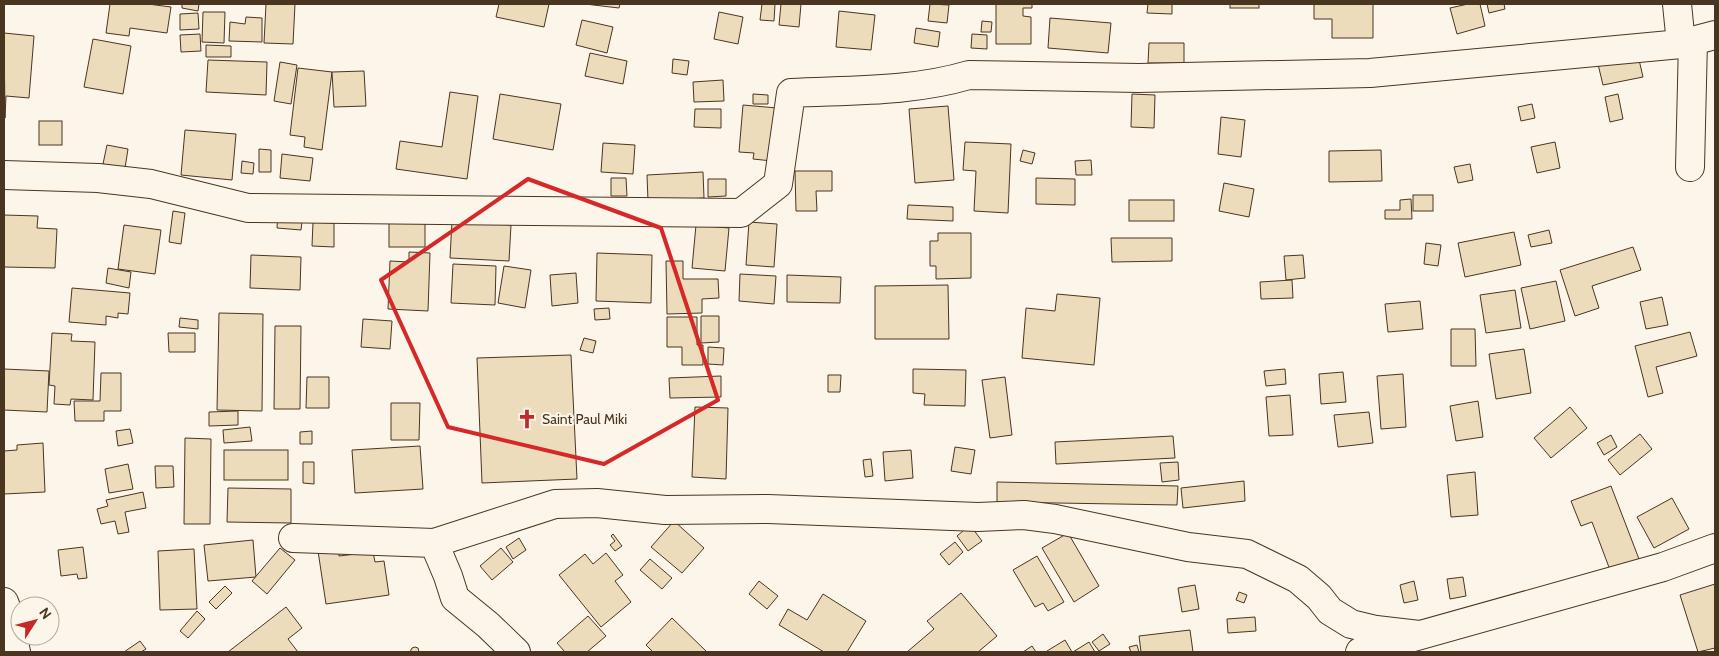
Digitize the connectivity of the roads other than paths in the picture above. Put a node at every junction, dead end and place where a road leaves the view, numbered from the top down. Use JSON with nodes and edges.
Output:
{"nodes":[{"id":1,"x":1677,"y":4,"type":"edge"},
{"id":2,"x":1696,"y":40,"type":"edge"},
{"id":3,"x":1690,"y":167,"type":"dead end"},
{"id":4,"x":4,"y":175,"type":"edge"},
{"id":5,"x":293,"y":538,"type":"dead end"},
{"id":6,"x":434,"y":543,"type":"junction"},
{"id":7,"x":1715,"y":548,"type":"edge"},
{"id":8,"x":4,"y":602,"type":"edge"},
{"id":9,"x":1429,"y":639,"type":"edge"},
{"id":10,"x":16,"y":652,"type":"edge"},
{"id":11,"x":516,"y":652,"type":"edge"},
{"id":12,"x":1360,"y":652,"type":"edge"}],
"edges":[{"from":1,"to":2,"type":"street"},
{"from":2,"to":3,"type":"street"},
{"from":2,"to":4,"type":"street"},
{"from":5,"to":6,"type":"street"},
{"from":6,"to":9,"type":"street"},
{"from":6,"to":11,"type":"street"},
{"from":7,"to":9,"type":"street"},
{"from":8,"to":10,"type":"street"},
{"from":9,"to":12,"type":"street"}]}
